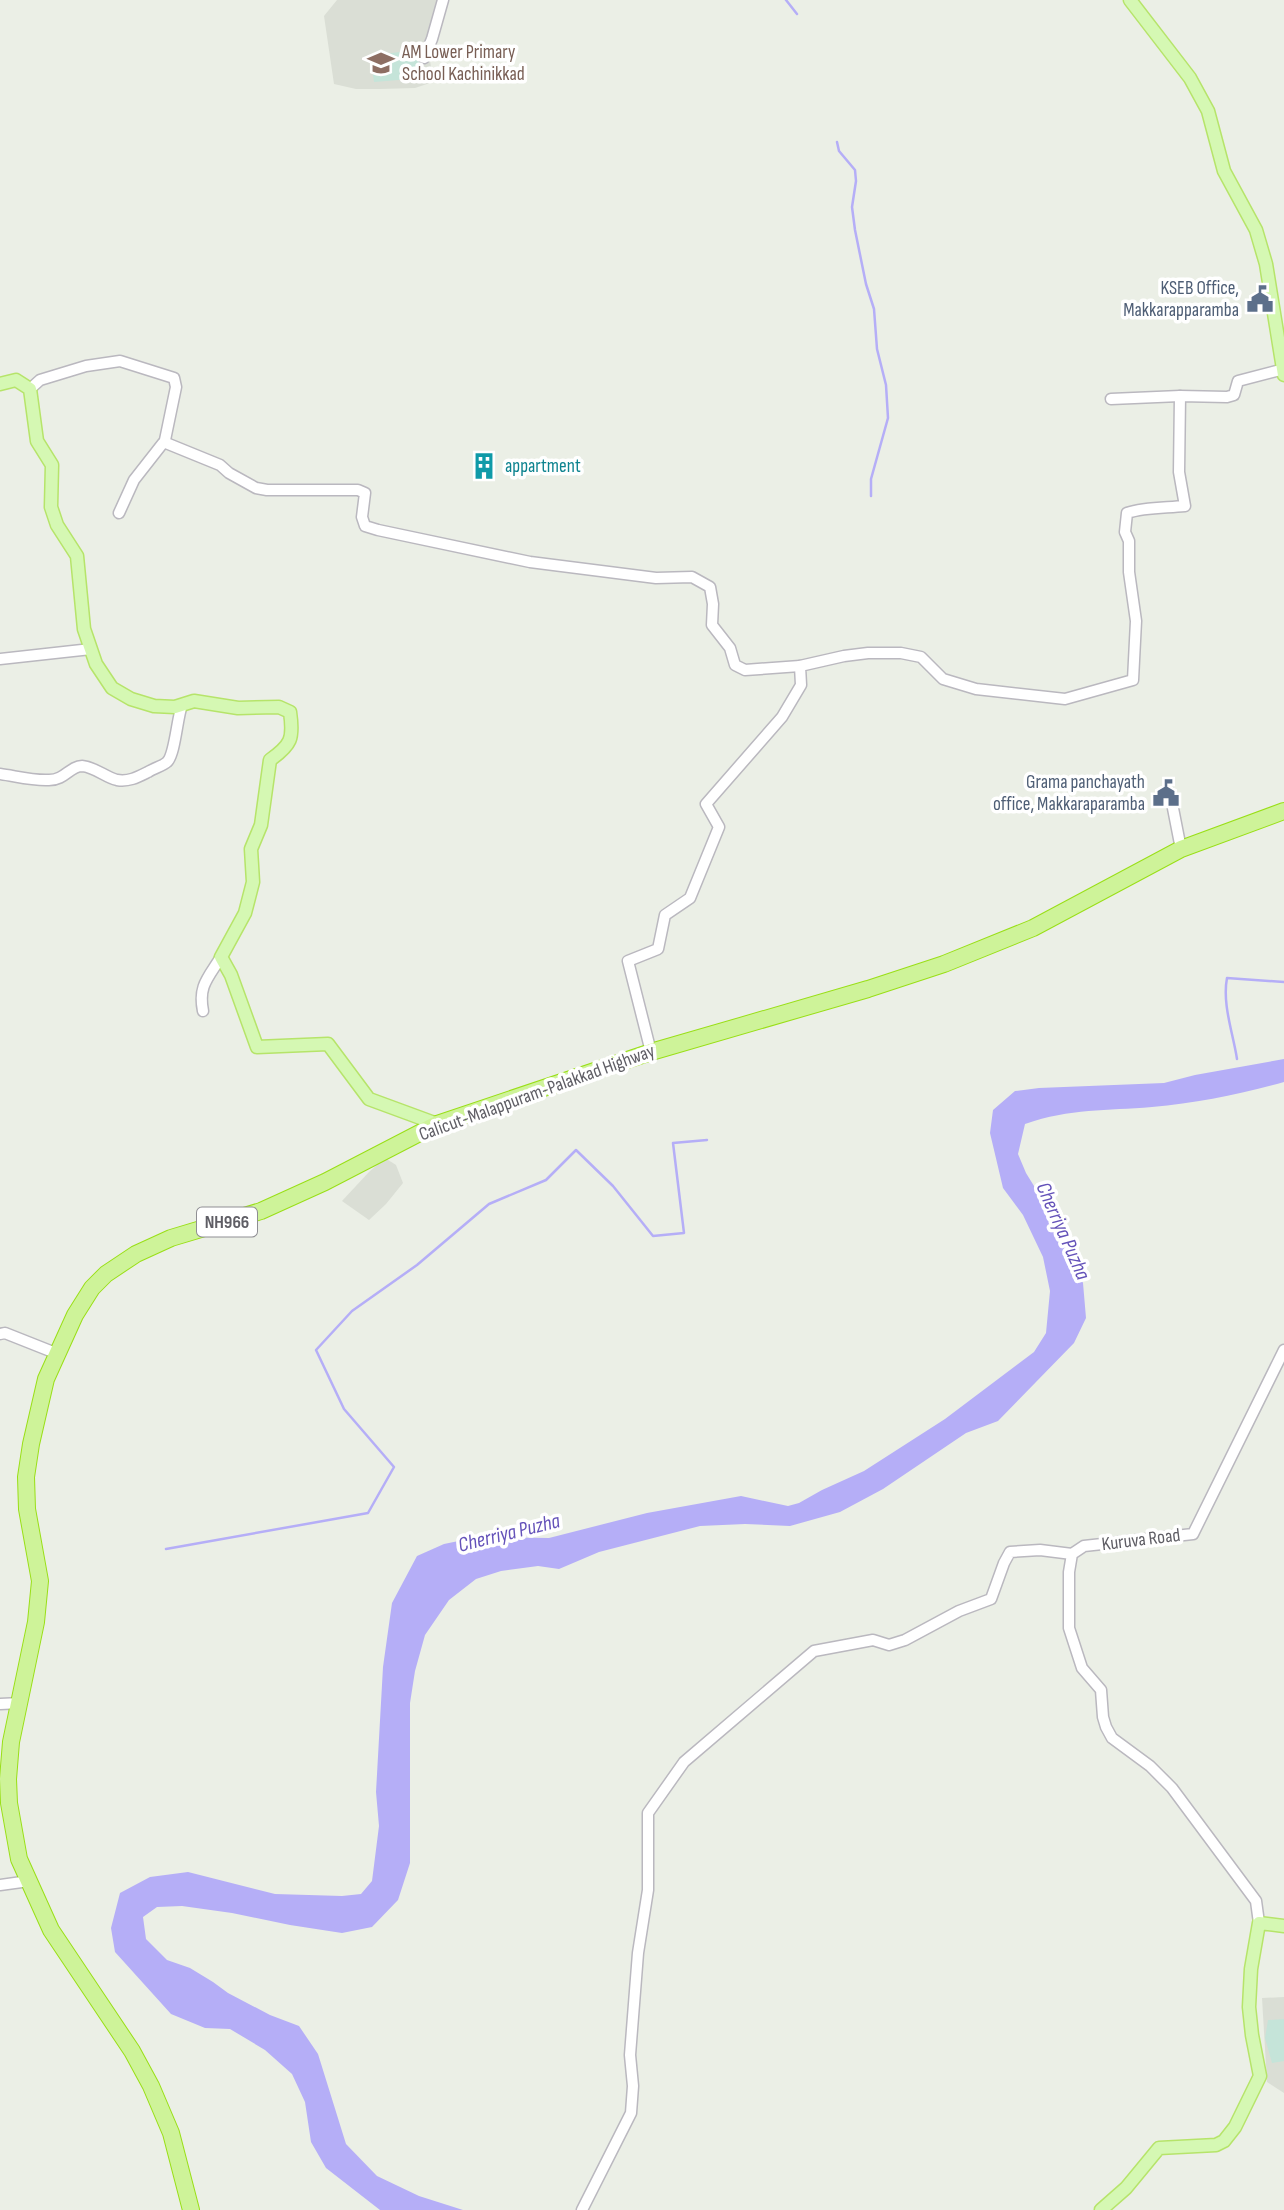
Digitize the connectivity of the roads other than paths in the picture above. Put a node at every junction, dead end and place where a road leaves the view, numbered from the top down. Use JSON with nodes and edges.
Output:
{"nodes":[{"id":1,"x":443,"y":0,"type":"edge"},
{"id":2,"x":1130,"y":0,"type":"edge"},
{"id":3,"x":424,"y":58,"type":"dead end"},
{"id":4,"x":1284,"y":371,"type":"edge"},
{"id":5,"x":0,"y":384,"type":"edge"},
{"id":6,"x":30,"y":389,"type":"junction"},
{"id":7,"x":1180,"y":396,"type":"junction"},
{"id":8,"x":1111,"y":399,"type":"dead end"},
{"id":9,"x":166,"y":443,"type":"junction"},
{"id":10,"x":119,"y":513,"type":"dead end"},
{"id":11,"x":91,"y":649,"type":"junction"},
{"id":12,"x":0,"y":659,"type":"edge"},
{"id":13,"x":800,"y":666,"type":"junction"},
{"id":14,"x":182,"y":705,"type":"junction"},
{"id":15,"x":0,"y":774,"type":"edge"},
{"id":16,"x":1170,"y":793,"type":"dead end"},
{"id":17,"x":1284,"y":811,"type":"edge"},
{"id":18,"x":1181,"y":849,"type":"junction"},
{"id":19,"x":221,"y":957,"type":"junction"},
{"id":20,"x":203,"y":1011,"type":"dead end"},
{"id":21,"x":651,"y":1052,"type":"junction"},
{"id":22,"x":437,"y":1125,"type":"junction"},
{"id":23,"x":0,"y":1335,"type":"edge"},
{"id":24,"x":1284,"y":1350,"type":"edge"},
{"id":25,"x":58,"y":1354,"type":"junction"},
{"id":26,"x":1072,"y":1553,"type":"junction"},
{"id":27,"x":21,"y":1703,"type":"junction"},
{"id":28,"x":0,"y":1704,"type":"edge"},
{"id":29,"x":29,"y":1881,"type":"junction"},
{"id":30,"x":0,"y":1885,"type":"edge"},
{"id":31,"x":1259,"y":1923,"type":"junction"},
{"id":32,"x":1284,"y":1926,"type":"edge"},
{"id":33,"x":191,"y":2210,"type":"edge"},
{"id":34,"x":582,"y":2210,"type":"edge"},
{"id":35,"x":1101,"y":2210,"type":"edge"}],
"edges":[{"from":1,"to":3,"type":"street"},
{"from":2,"to":4,"type":"main road"},
{"from":4,"to":7,"type":"street"},
{"from":5,"to":6,"type":"main road"},
{"from":6,"to":9,"type":"street"},
{"from":6,"to":11,"type":"main road"},
{"from":7,"to":8,"type":"street"},
{"from":7,"to":13,"type":"street"},
{"from":9,"to":10,"type":"street"},
{"from":9,"to":13,"type":"street"},
{"from":11,"to":12,"type":"street"},
{"from":11,"to":14,"type":"main road"},
{"from":13,"to":21,"type":"street"},
{"from":14,"to":15,"type":"street"},
{"from":14,"to":19,"type":"main road"},
{"from":16,"to":18,"type":"street"},
{"from":17,"to":18,"type":"highway","name":"Calicut-Malappuram-Palakkad Highway","number":"NH966"},
{"from":18,"to":21,"type":"highway","name":"Calicut-Malappuram-Palakkad Highway","number":"NH966"},
{"from":19,"to":20,"type":"street"},
{"from":19,"to":22,"type":"main road"},
{"from":21,"to":22,"type":"highway","name":"Calicut-Malappuram-Palakkad Highway","number":"NH966"},
{"from":22,"to":25,"type":"highway","name":"Calicut-Malappuram-Palakkad Highway","number":"NH966"},
{"from":23,"to":25,"type":"street"},
{"from":24,"to":26,"type":"street","name":"Kuruva Road"},
{"from":25,"to":27,"type":"highway","name":"Calicut-Malappuram-Palakkad Highway","number":"NH966"},
{"from":26,"to":31,"type":"street"},
{"from":26,"to":34,"type":"street"},
{"from":27,"to":28,"type":"street"},
{"from":27,"to":29,"type":"highway","name":"Calicut-Malappuram-Palakkad Highway","number":"NH966"},
{"from":29,"to":30,"type":"street"},
{"from":29,"to":33,"type":"highway","name":"Calicut-Malappuram-Palakkad Highway","number":"NH966"},
{"from":31,"to":32,"type":"main road"},
{"from":31,"to":35,"type":"main road"}]}
